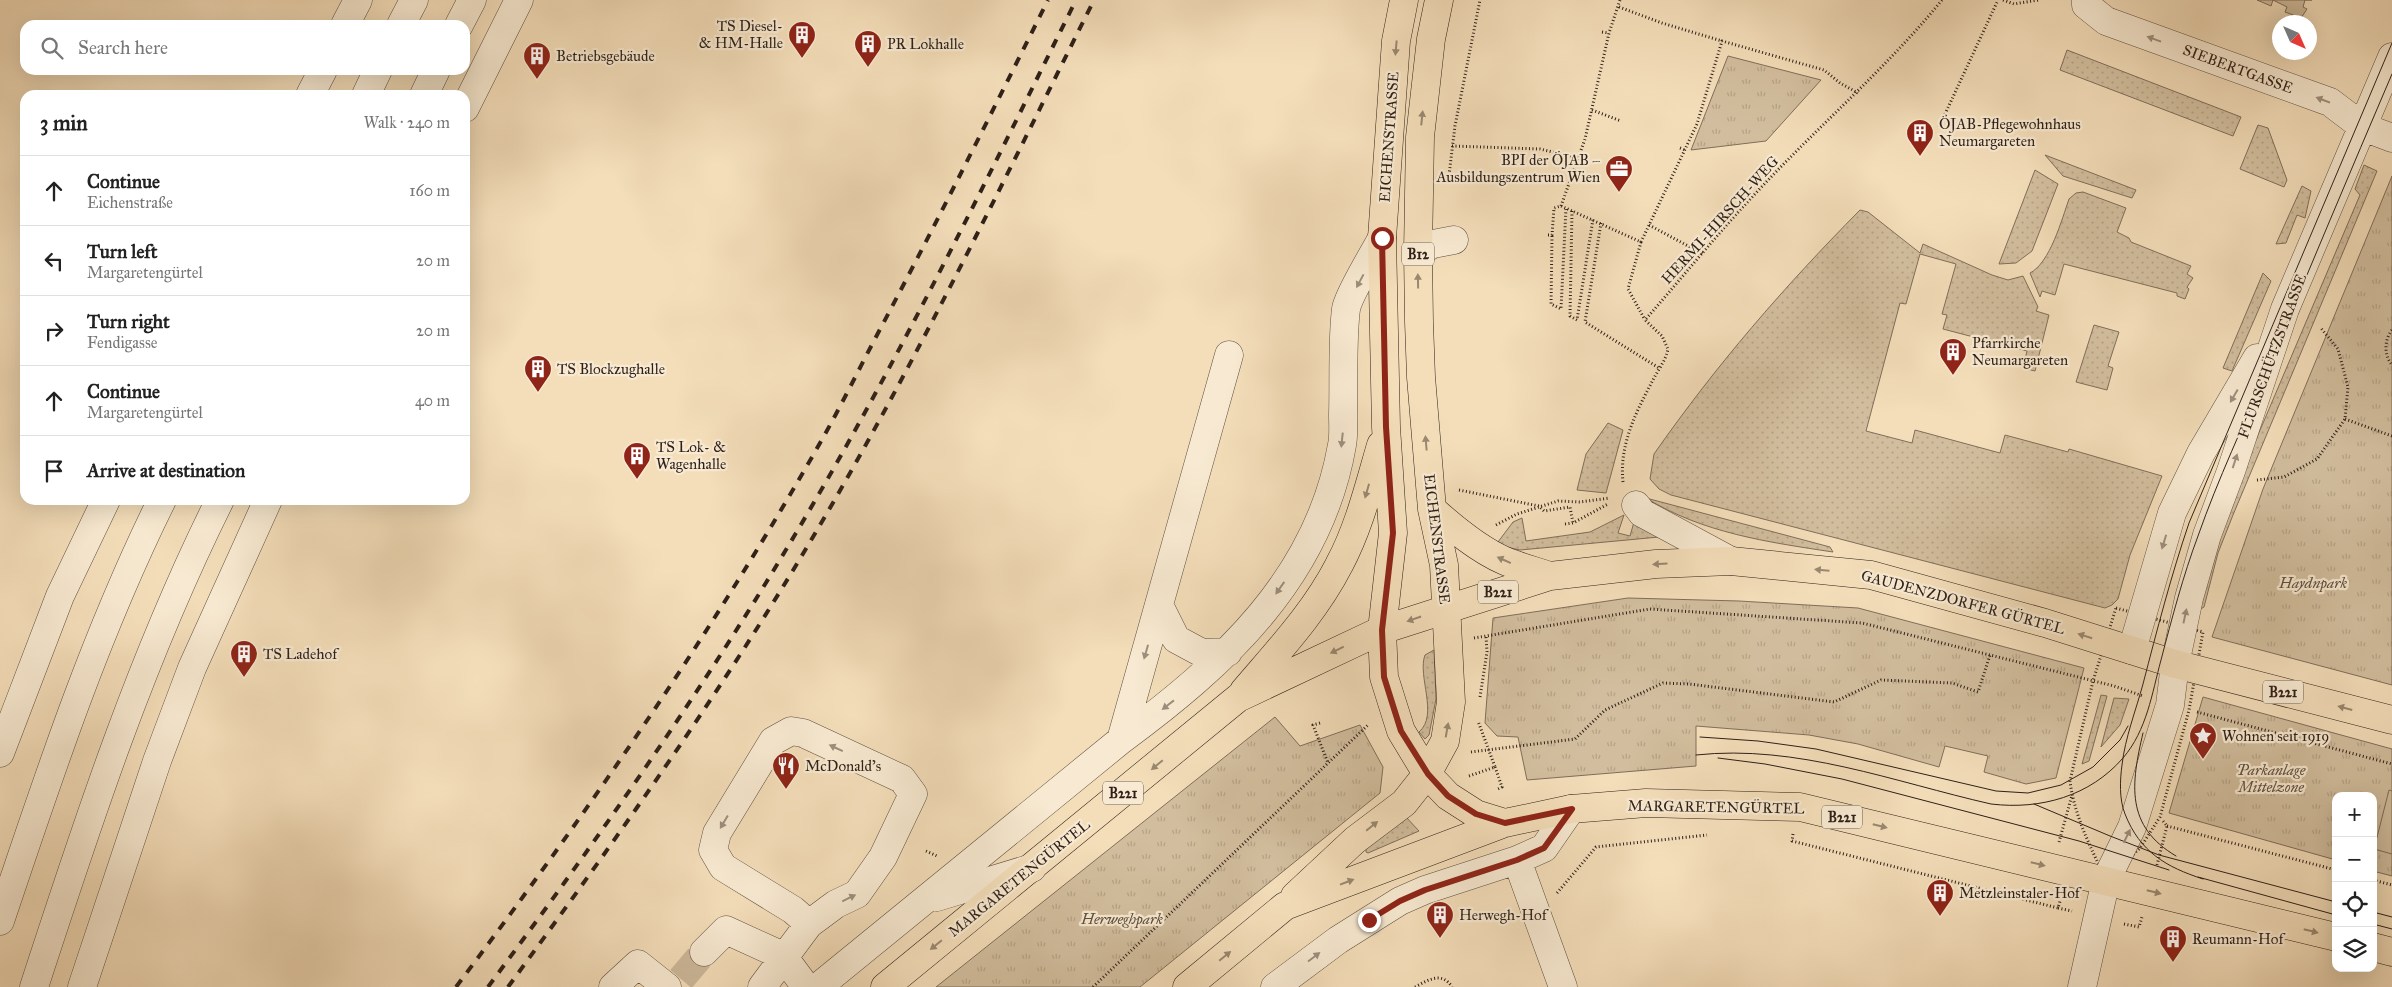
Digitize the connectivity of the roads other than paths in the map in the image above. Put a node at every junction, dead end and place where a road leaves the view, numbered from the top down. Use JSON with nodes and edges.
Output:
{"nodes":[{"id":1,"x":358,"y":0,"type":"edge"},
{"id":2,"x":414,"y":0,"type":"edge"},
{"id":3,"x":472,"y":0,"type":"edge"},
{"id":4,"x":519,"y":0,"type":"edge"},
{"id":5,"x":1404,"y":0,"type":"edge"},
{"id":6,"x":1439,"y":0,"type":"edge"},
{"id":7,"x":2086,"y":0,"type":"edge"},
{"id":8,"x":348,"y":20,"type":"edge"},
{"id":9,"x":404,"y":20,"type":"edge"},
{"id":10,"x":462,"y":20,"type":"edge"},
{"id":11,"x":2392,"y":57,"type":"edge"},
{"id":12,"x":320,"y":75,"type":"edge"},
{"id":13,"x":376,"y":75,"type":"edge"},
{"id":14,"x":434,"y":75,"type":"edge"},
{"id":15,"x":313,"y":90,"type":"edge"},
{"id":16,"x":368,"y":90,"type":"edge"},
{"id":17,"x":426,"y":90,"type":"edge"},
{"id":18,"x":470,"y":98,"type":"edge"},
{"id":19,"x":2363,"y":127,"type":"junction"},
{"id":20,"x":2392,"y":138,"type":"edge"},
{"id":21,"x":1382,"y":238,"type":"junction"},
{"id":22,"x":1454,"y":240,"type":"dead end"},
{"id":23,"x":1418,"y":252,"type":"junction"},
{"id":24,"x":2285,"y":309,"type":"junction"},
{"id":25,"x":1229,"y":355,"type":"dead end"},
{"id":26,"x":1386,"y":427,"type":"junction"},
{"id":27,"x":1623,"y":497,"type":"road end"},
{"id":28,"x":104,"y":505,"type":"edge"},
{"id":29,"x":160,"y":505,"type":"edge"},
{"id":30,"x":218,"y":505,"type":"edge"},
{"id":31,"x":266,"y":505,"type":"edge"},
{"id":32,"x":1432,"y":509,"type":"junction"},
{"id":33,"x":1731,"y":561,"type":"junction"},
{"id":34,"x":1550,"y":576,"type":"junction"},
{"id":35,"x":1159,"y":605,"type":"junction"},
{"id":36,"x":1446,"y":608,"type":"junction"},
{"id":37,"x":1382,"y":630,"type":"junction"},
{"id":38,"x":2132,"y":650,"type":"junction"},
{"id":39,"x":1228,"y":652,"type":"junction"},
{"id":40,"x":2175,"y":664,"type":"junction"},
{"id":41,"x":1238,"y":698,"type":"junction"},
{"id":42,"x":2392,"y":720,"type":"edge"},
{"id":43,"x":1121,"y":740,"type":"junction"},
{"id":44,"x":0,"y":753,"type":"edge"},
{"id":45,"x":1428,"y":774,"type":"junction"},
{"id":46,"x":1572,"y":809,"type":"junction"},
{"id":47,"x":1505,"y":823,"type":"junction"},
{"id":48,"x":1517,"y":860,"type":"junction"},
{"id":49,"x":1033,"y":867,"type":"junction"},
{"id":50,"x":2106,"y":880,"type":"junction"},
{"id":51,"x":924,"y":900,"type":"junction"},
{"id":52,"x":1285,"y":906,"type":"junction"},
{"id":53,"x":0,"y":921,"type":"edge"},
{"id":54,"x":808,"y":924,"type":"junction"},
{"id":55,"x":2332,"y":936,"type":"edge"},
{"id":56,"x":2377,"y":948,"type":"edge"},
{"id":57,"x":704,"y":952,"type":"tunnel mouth"},
{"id":58,"x":2392,"y":952,"type":"edge"},
{"id":59,"x":783,"y":956,"type":"junction"},
{"id":60,"x":674,"y":984,"type":"edge"},
{"id":61,"x":34,"y":987,"type":"edge"},
{"id":62,"x":82,"y":987,"type":"edge"},
{"id":63,"x":613,"y":987,"type":"edge"},
{"id":64,"x":762,"y":987,"type":"edge"},
{"id":65,"x":806,"y":987,"type":"edge"},
{"id":66,"x":818,"y":987,"type":"edge"},
{"id":67,"x":885,"y":987,"type":"edge"},
{"id":68,"x":1187,"y":987,"type":"edge"},
{"id":69,"x":1275,"y":987,"type":"edge"},
{"id":70,"x":1563,"y":987,"type":"edge"},
{"id":71,"x":2082,"y":987,"type":"edge"}],
"edges":[{"from":1,"to":8,"type":"street"},
{"from":2,"to":9,"type":"street"},
{"from":3,"to":10,"type":"street"},
{"from":4,"to":18,"type":"street"},
{"from":5,"to":21,"type":"main road","name":"EICHENSTRASSE","number":"B12","one_way":true},
{"from":23,"to":6,"type":"main road","name":"EICHENSTRASSE","number":"B12","one_way":true},
{"from":19,"to":7,"type":"street","name":"SIEBERTGASSE","one_way":true},
{"from":11,"to":19,"type":"street","name":"FLURSCHÜTZSTRASSE"},
{"from":12,"to":15,"type":"street"},
{"from":13,"to":16,"type":"street"},
{"from":14,"to":17,"type":"street"},
{"from":19,"to":20,"type":"street","name":"SIEBERTGASSE"},
{"from":19,"to":24,"type":"street","name":"FLURSCHÜTZSTRASSE"},
{"from":21,"to":26,"type":"main road","name":"EICHENSTRASSE","number":"B12"},
{"from":21,"to":39,"type":"street","one_way":true},
{"from":22,"to":23,"type":"street"},
{"from":32,"to":23,"type":"main road","name":"EICHENSTRASSE","number":"B12","one_way":true},
{"from":24,"to":38,"type":"street","one_way":true},
{"from":40,"to":24,"type":"street","name":"FLURSCHÜTZSTRASSE","one_way":true},
{"from":25,"to":35,"type":"street"},
{"from":26,"to":37,"type":"main road","name":"EICHENSTRASSE","number":"B12"},
{"from":26,"to":41,"type":"main road","one_way":true},
{"from":27,"to":33,"type":"street"},
{"from":28,"to":44,"type":"street"},
{"from":29,"to":53,"type":"street"},
{"from":30,"to":61,"type":"street"},
{"from":31,"to":62,"type":"street"},
{"from":34,"to":32,"type":"main road","one_way":true},
{"from":32,"to":36,"type":"main road","name":"EICHENSTRASSE","number":"B12"},
{"from":33,"to":34,"type":"main road","name":"GAUDENZDORFER GÜRTEL","number":"B221","one_way":true},
{"from":38,"to":33,"type":"main road","name":"GAUDENZDORFER GÜRTEL","number":"B221","one_way":true},
{"from":34,"to":36,"type":"main road","name":"GAUDENZDORFER GÜRTEL","number":"B221"},
{"from":35,"to":39,"type":"street"},
{"from":35,"to":43,"type":"street","one_way":true},
{"from":36,"to":37,"type":"main road","name":"GAUDENZDORFER GÜRTEL","number":"B221","one_way":true},
{"from":45,"to":36,"type":"main road","name":"EICHENSTRASSE","one_way":true},
{"from":37,"to":41,"type":"main road","name":"MARGARETENGÜRTEL","number":"B221","one_way":true},
{"from":37,"to":45,"type":"main road","name":"EICHENSTRASSE"},
{"from":38,"to":40,"type":"main road","name":"GAUDENZDORFER GÜRTEL","number":"B221"},
{"from":39,"to":43,"type":"street","one_way":true},
{"from":42,"to":40,"type":"main road","name":"GAUDENZDORFER GÜRTEL","number":"B221","one_way":true},
{"from":50,"to":40,"type":"street","name":"FLURSCHÜTZSTRASSE","one_way":true},
{"from":41,"to":49,"type":"main road","name":"MARGARETENGÜRTEL","number":"B221","one_way":true},
{"from":43,"to":51,"type":"street"},
{"from":45,"to":47,"type":"main road","name":"EICHENSTRASSE"},
{"from":52,"to":45,"type":"main road","name":"EICHENSTRASSE","one_way":true},
{"from":46,"to":47,"type":"main road","name":"MARGARETENGÜRTEL","number":"B221"},
{"from":46,"to":48,"type":"street"},
{"from":46,"to":50,"type":"main road","name":"MARGARETENGÜRTEL","number":"B221","one_way":true},
{"from":52,"to":47,"type":"main road","name":"MARGARETENGÜRTEL","number":"B221","one_way":true},
{"from":69,"to":48,"type":"street","one_way":true},
{"from":48,"to":70,"type":"street"},
{"from":49,"to":51,"type":"street"},
{"from":49,"to":67,"type":"main road","name":"MARGARETENGÜRTEL","number":"B221","one_way":true},
{"from":50,"to":55,"type":"main road","name":"MARGARETENGÜRTEL","number":"B221","one_way":true},
{"from":50,"to":71,"type":"street","name":"FLURSCHÜTZSTRASSE"},
{"from":51,"to":66,"type":"street"},
{"from":68,"to":52,"type":"main road","name":"MARGARETENGÜRTEL","number":"B221","one_way":true},
{"from":54,"to":54,"type":"street","one_way":true},
{"from":54,"to":59,"type":"street"},
{"from":56,"to":58,"type":"main road"},
{"from":57,"to":59,"type":"street"},
{"from":59,"to":64,"type":"street"},
{"from":59,"to":65,"type":"street"},
{"from":60,"to":63,"type":"street"}]}
